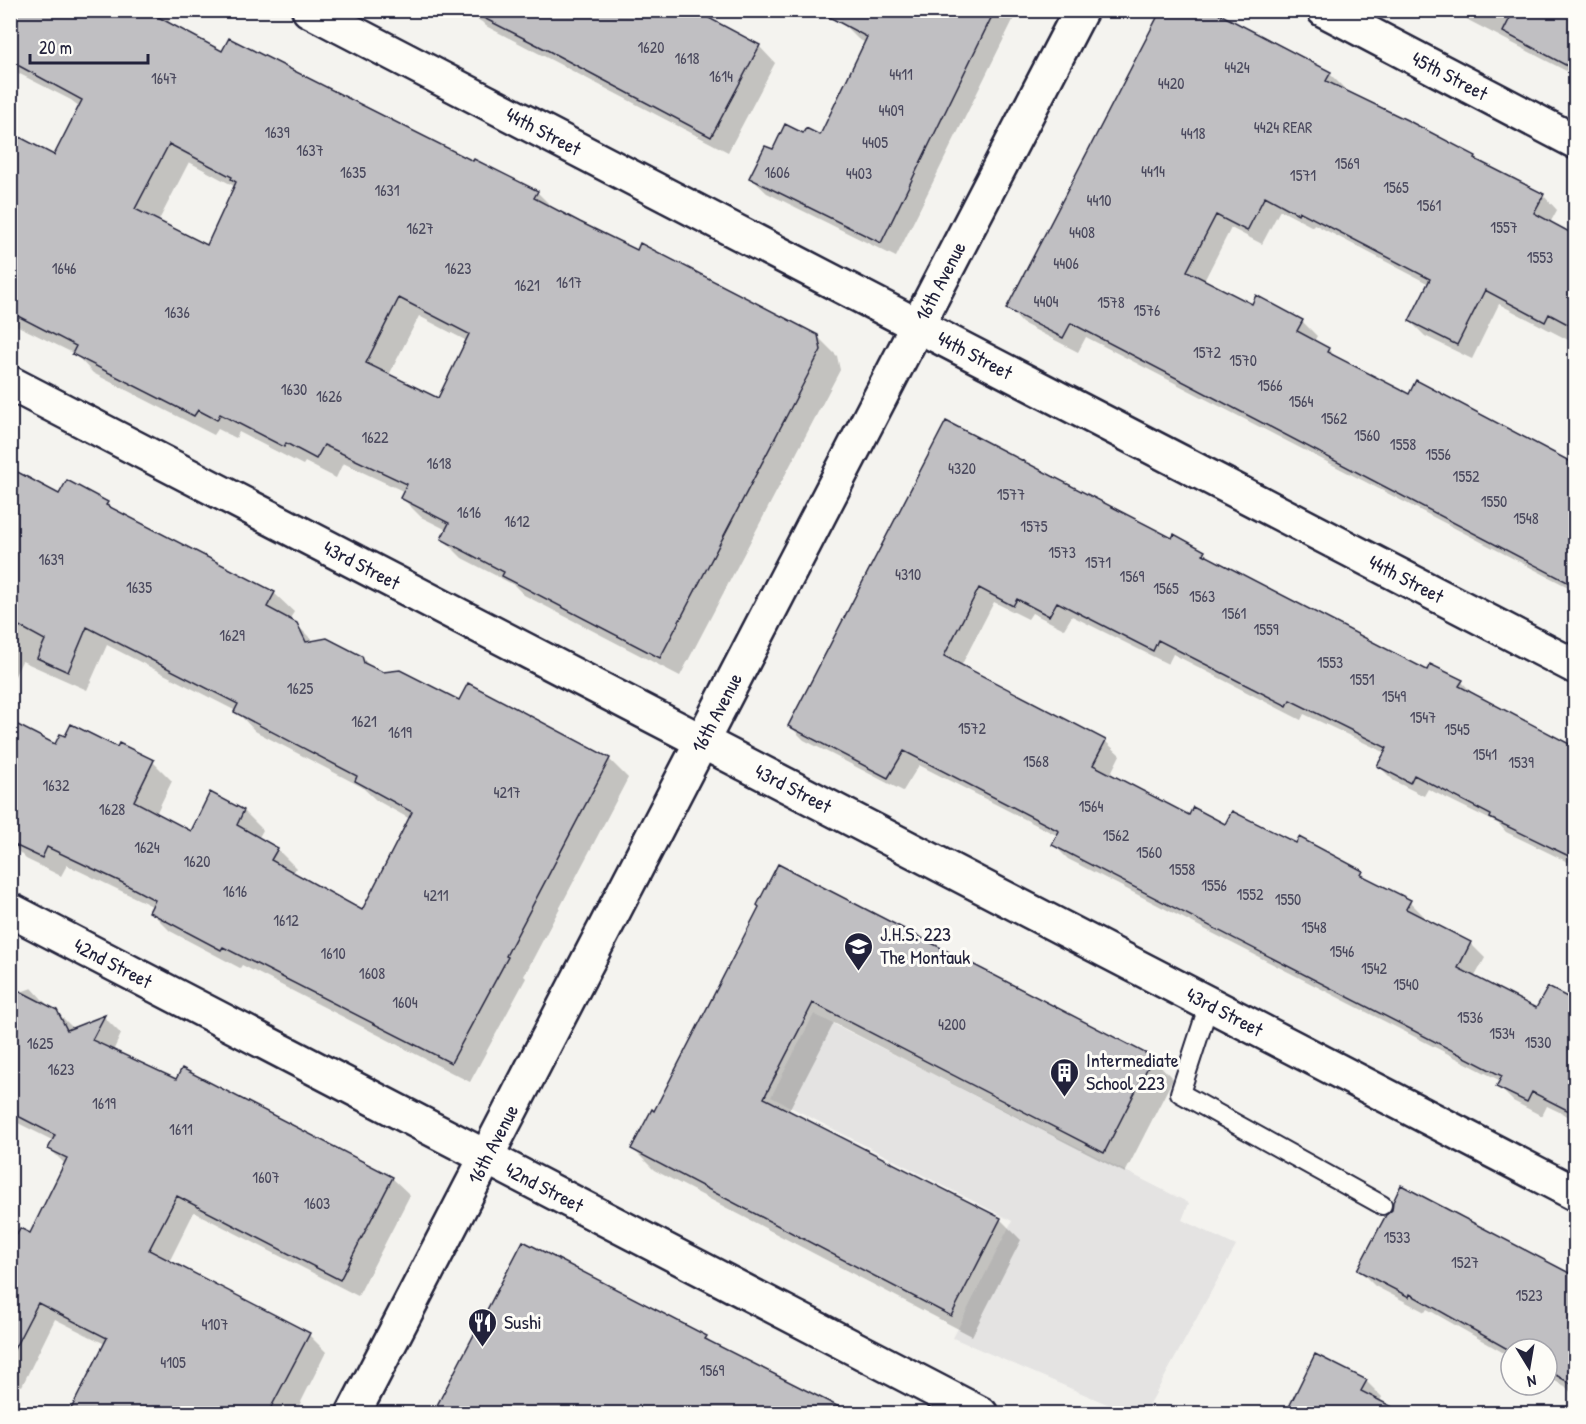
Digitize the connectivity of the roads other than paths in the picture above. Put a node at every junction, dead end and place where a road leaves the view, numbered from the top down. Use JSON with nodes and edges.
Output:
{"nodes":[{"id":1,"x":309,"y":10,"type":"edge"},
{"id":2,"x":1081,"y":10,"type":"edge"},
{"id":3,"x":1324,"y":10,"type":"edge"},
{"id":4,"x":1575,"y":142,"type":"edge"},
{"id":5,"x":918,"y":326,"type":"junction"},
{"id":6,"x":10,"y":383,"type":"edge"},
{"id":7,"x":1575,"y":667,"type":"edge"},
{"id":8,"x":701,"y":741,"type":"junction"},
{"id":9,"x":10,"y":910,"type":"edge"},
{"id":10,"x":1209,"y":1004,"type":"junction"},
{"id":11,"x":486,"y":1157,"type":"junction"},
{"id":12,"x":1575,"y":1194,"type":"edge"},
{"id":13,"x":1382,"y":1205,"type":"dead end"},
{"id":14,"x":353,"y":1413,"type":"edge"},
{"id":15,"x":981,"y":1413,"type":"edge"}],
"edges":[{"from":1,"to":5,"type":"street","name":"44th Street"},
{"from":2,"to":5,"type":"street","name":"16th Avenue"},
{"from":3,"to":4,"type":"street","name":"45th Street"},
{"from":5,"to":7,"type":"street","name":"44th Street"},
{"from":5,"to":8,"type":"street","name":"16th Avenue"},
{"from":6,"to":8,"type":"street","name":"43rd Street"},
{"from":8,"to":10,"type":"street","name":"43rd Street"},
{"from":8,"to":11,"type":"street","name":"16th Avenue"},
{"from":9,"to":11,"type":"street","name":"42nd Street"},
{"from":10,"to":12,"type":"street","name":"43rd Street"},
{"from":10,"to":13,"type":"lane"},
{"from":11,"to":14,"type":"street","name":"16th Avenue"},
{"from":11,"to":15,"type":"street","name":"42nd Street"}]}
